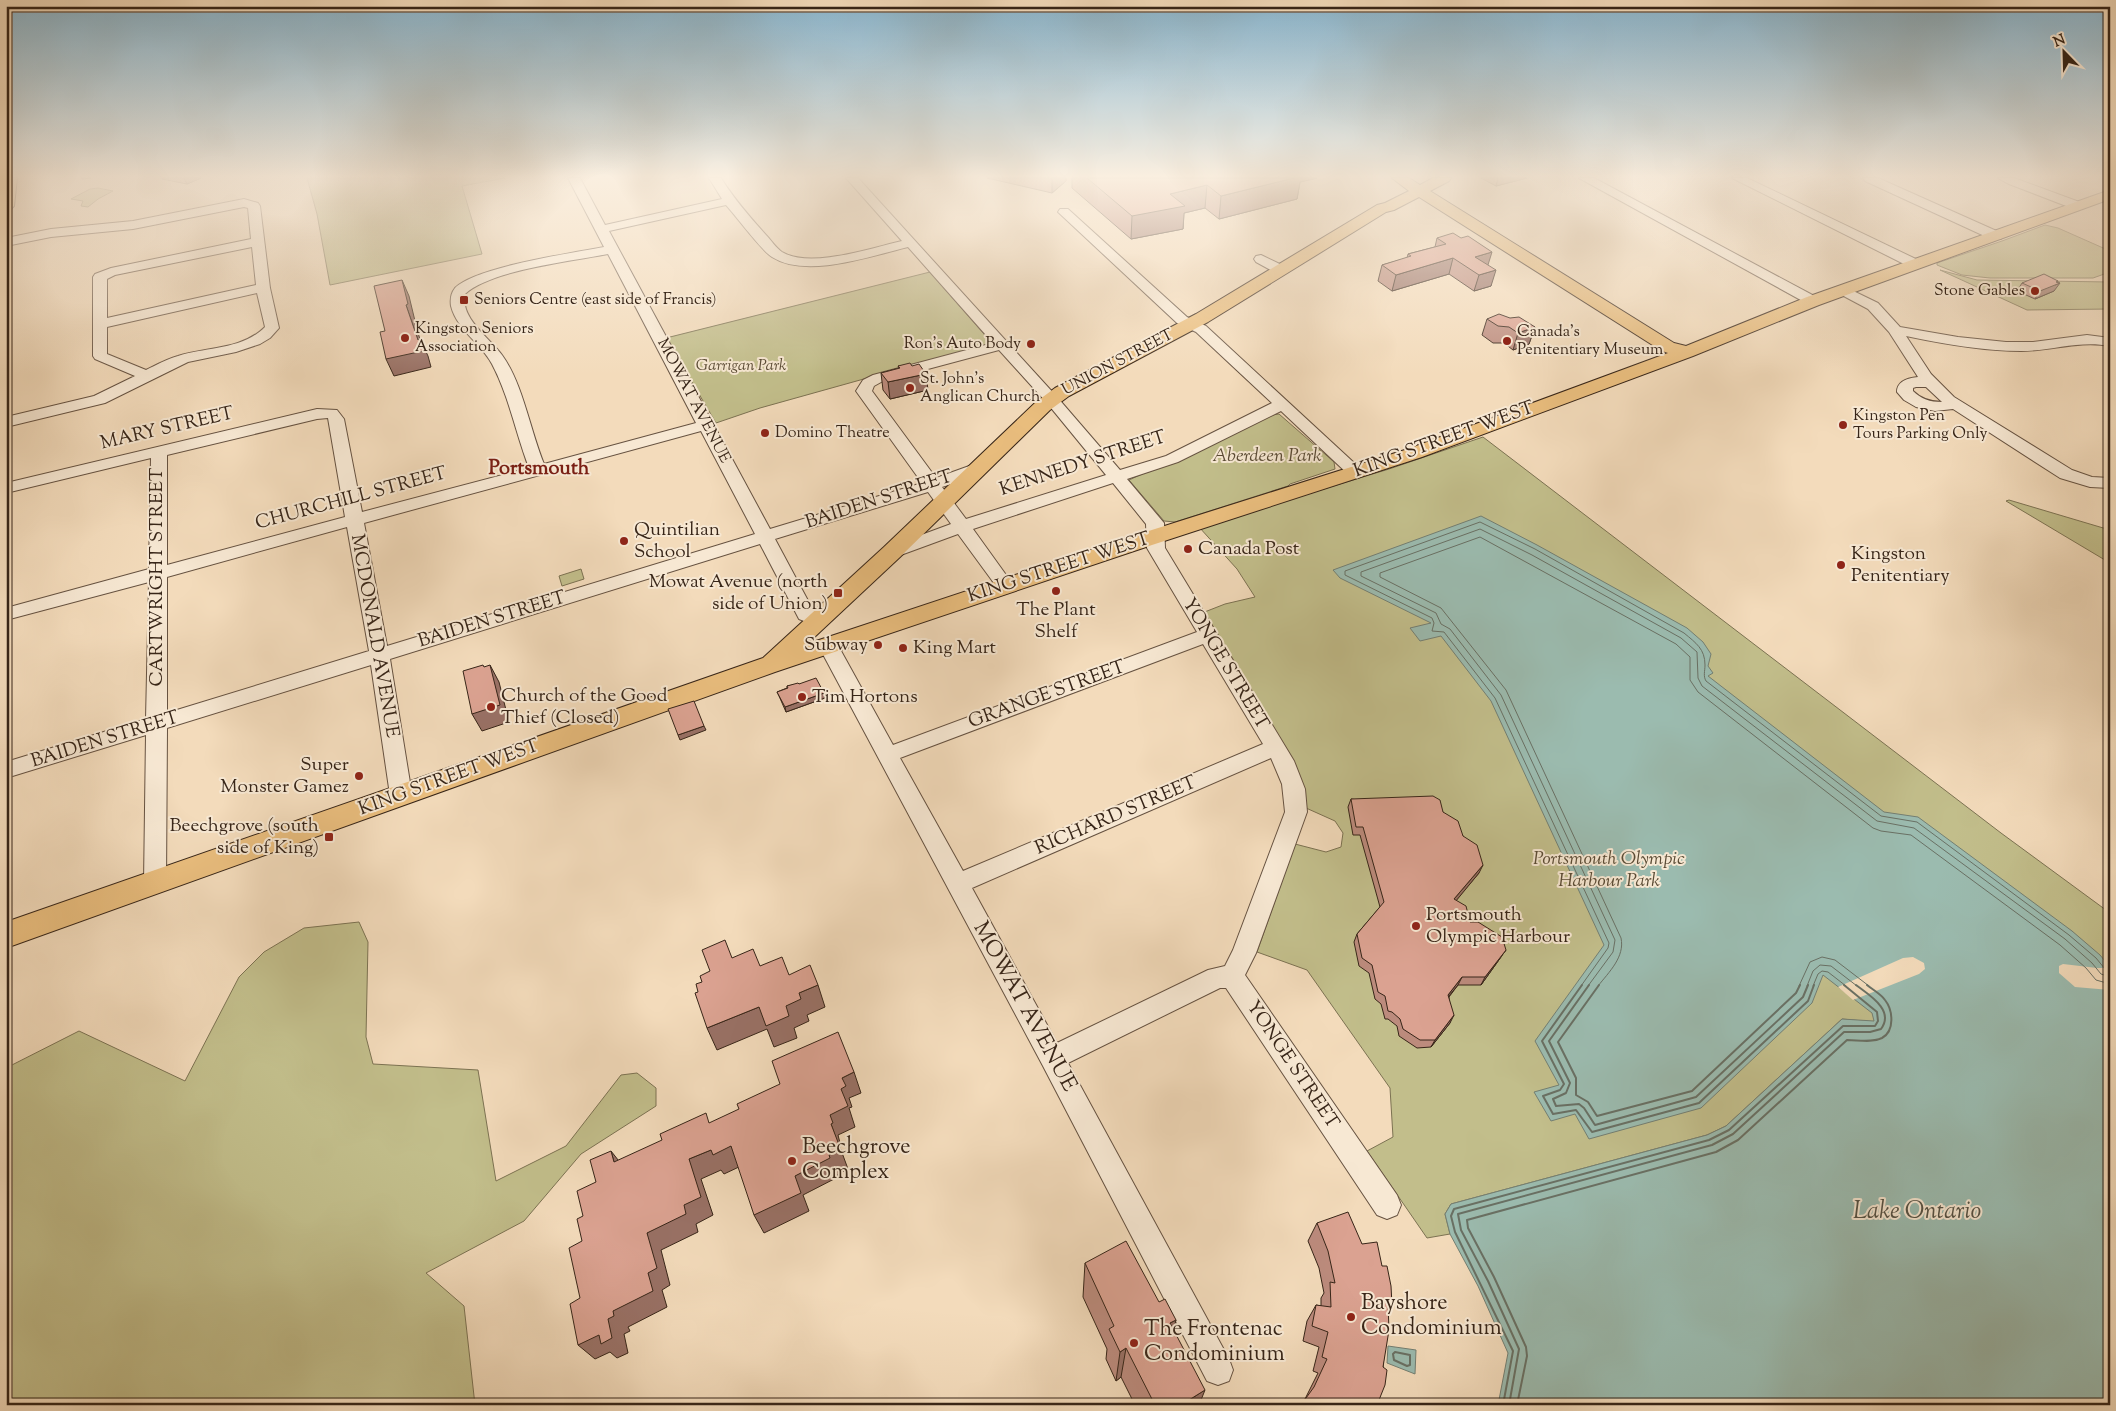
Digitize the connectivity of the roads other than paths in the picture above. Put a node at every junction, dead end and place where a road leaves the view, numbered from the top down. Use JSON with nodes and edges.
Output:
{"nodes":[{"id":1,"x":248,"y":244,"type":"edge"},
{"id":2,"x":257,"y":244,"type":"edge"},
{"id":3,"x":609,"y":244,"type":"edge"},
{"id":4,"x":767,"y":244,"type":"edge"},
{"id":5,"x":906,"y":244,"type":"edge"},
{"id":6,"x":911,"y":244,"type":"edge"},
{"id":7,"x":1099,"y":244,"type":"edge"},
{"id":8,"x":1322,"y":244,"type":"edge"},
{"id":9,"x":1523,"y":244,"type":"edge"},
{"id":10,"x":1708,"y":244,"type":"edge"},
{"id":11,"x":1874,"y":244,"type":"edge"},
{"id":12,"x":1973,"y":244,"type":"edge"},
{"id":13,"x":612,"y":249,"type":"junction"},
{"id":14,"x":1261,"y":259,"type":"dead end"},
{"id":15,"x":1915,"y":264,"type":"junction"},
{"id":16,"x":1281,"y":270,"type":"junction"},
{"id":17,"x":263,"y":288,"type":"junction"},
{"id":18,"x":1843,"y":290,"type":"junction"},
{"id":19,"x":1814,"y":301,"type":"junction"},
{"id":20,"x":100,"y":324,"type":"junction"},
{"id":21,"x":1191,"y":324,"type":"junction"},
{"id":22,"x":1895,"y":330,"type":"junction"},
{"id":23,"x":1950,"y":340,"type":"junction"},
{"id":24,"x":2110,"y":342,"type":"edge"},
{"id":25,"x":1002,"y":345,"type":"junction"},
{"id":26,"x":1687,"y":352,"type":"junction"},
{"id":27,"x":1910,"y":354,"type":"junction"},
{"id":28,"x":145,"y":375,"type":"junction"},
{"id":29,"x":1929,"y":382,"type":"junction"},
{"id":30,"x":1052,"y":400,"type":"junction"},
{"id":31,"x":1282,"y":404,"type":"junction"},
{"id":32,"x":1955,"y":404,"type":"junction"},
{"id":33,"x":336,"y":419,"type":"joint"},
{"id":34,"x":6,"y":422,"type":"edge"},
{"id":35,"x":706,"y":426,"type":"junction"},
{"id":36,"x":159,"y":452,"type":"junction"},
{"id":37,"x":978,"y":468,"type":"junction"},
{"id":38,"x":538,"y":470,"type":"junction"},
{"id":39,"x":1356,"y":472,"type":"junction"},
{"id":40,"x":1117,"y":477,"type":"junction"},
{"id":41,"x":2110,"y":483,"type":"edge"},
{"id":42,"x":930,"y":485,"type":"junction"},
{"id":43,"x":6,"y":488,"type":"edge"},
{"id":44,"x":944,"y":501,"type":"junction"},
{"id":45,"x":354,"y":520,"type":"junction"},
{"id":46,"x":963,"y":526,"type":"junction"},
{"id":47,"x":766,"y":536,"type":"junction"},
{"id":48,"x":1156,"y":536,"type":"junction"},
{"id":49,"x":892,"y":552,"type":"junction"},
{"id":50,"x":157,"y":573,"type":"junction"},
{"id":51,"x":1005,"y":586,"type":"junction"},
{"id":52,"x":840,"y":599,"type":"junction"},
{"id":53,"x":6,"y":614,"type":"edge"},
{"id":54,"x":816,"y":620,"type":"junction"},
{"id":55,"x":1207,"y":635,"type":"junction"},
{"id":56,"x":828,"y":645,"type":"junction"},
{"id":57,"x":379,"y":655,"type":"junction"},
{"id":58,"x":766,"y":666,"type":"junction"},
{"id":59,"x":156,"y":724,"type":"junction"},
{"id":60,"x":1275,"y":748,"type":"junction"},
{"id":61,"x":887,"y":755,"type":"junction"},
{"id":62,"x":6,"y":770,"type":"edge"},
{"id":63,"x":402,"y":795,"type":"junction"},
{"id":64,"x":155,"y":883,"type":"junction"},
{"id":65,"x":957,"y":884,"type":"junction"},
{"id":66,"x":6,"y":935,"type":"edge"},
{"id":67,"x":1232,"y":976,"type":"junction"},
{"id":68,"x":1052,"y":1058,"type":"junction"},
{"id":69,"x":1387,"y":1205,"type":"dead end"},
{"id":70,"x":1218,"y":1370,"type":"dead end"}],
"edges":[{"from":1,"to":20,"type":"street"},
{"from":2,"to":17,"type":"street"},
{"from":3,"to":13,"type":"street","name":"MOWAT AVENUE"},
{"from":4,"to":5,"type":"street"},
{"from":6,"to":25,"type":"street","name":"YONGE STREET"},
{"from":7,"to":21,"type":"street"},
{"from":8,"to":16,"type":"main road","name":"UNION STREET"},
{"from":9,"to":26,"type":"main road"},
{"from":10,"to":19,"type":"street"},
{"from":11,"to":15,"type":"street"},
{"from":12,"to":15,"type":"main road","name":"KING STREET WEST"},
{"from":13,"to":35,"type":"street","name":"MOWAT AVENUE"},
{"from":13,"to":38,"type":"street"},
{"from":14,"to":16,"type":"street"},
{"from":15,"to":18,"type":"main road","name":"KING STREET WEST"},
{"from":16,"to":21,"type":"main road","name":"UNION STREET"},
{"from":17,"to":20,"type":"street"},
{"from":17,"to":28,"type":"street"},
{"from":18,"to":19,"type":"main road","name":"KING STREET WEST"},
{"from":18,"to":22,"type":"street"},
{"from":19,"to":26,"type":"main road","name":"KING STREET WEST"},
{"from":20,"to":28,"type":"street"},
{"from":21,"to":30,"type":"main road","name":"UNION STREET"},
{"from":21,"to":31,"type":"street"},
{"from":22,"to":23,"type":"street"},
{"from":22,"to":27,"type":"street"},
{"from":23,"to":24,"type":"street"},
{"from":23,"to":27,"type":"street"},
{"from":25,"to":30,"type":"street","name":"YONGE STREET"},
{"from":25,"to":42,"type":"street"},
{"from":26,"to":39,"type":"main road","name":"KING STREET WEST"},
{"from":27,"to":29,"type":"street"},
{"from":28,"to":34,"type":"street"},
{"from":29,"to":32,"type":"street"},
{"from":29,"to":32,"type":"street"},
{"from":30,"to":37,"type":"main road","name":"UNION STREET"},
{"from":30,"to":40,"type":"street","name":"YONGE STREET"},
{"from":31,"to":39,"type":"street"},
{"from":31,"to":40,"type":"street","name":"KENNEDY STREET"},
{"from":32,"to":41,"type":"street"},
{"from":33,"to":36,"type":"street","name":"MARY STREET"},
{"from":33,"to":45,"type":"street","name":"MCDONALD AVENUE"},
{"from":35,"to":38,"type":"street","name":"CHURCHILL STREET"},
{"from":35,"to":47,"type":"street","name":"MOWAT AVENUE"},
{"from":36,"to":43,"type":"street","name":"MARY STREET"},
{"from":36,"to":50,"type":"street","name":"CARTWRIGHT STREET"},
{"from":37,"to":42,"type":"street","name":"BAIDEN STREET"},
{"from":37,"to":44,"type":"main road","name":"UNION STREET"},
{"from":38,"to":45,"type":"street","name":"CHURCHILL STREET"},
{"from":39,"to":48,"type":"main road","name":"KING STREET WEST"},
{"from":40,"to":46,"type":"street","name":"KENNEDY STREET"},
{"from":40,"to":48,"type":"street","name":"YONGE STREET"},
{"from":42,"to":44,"type":"street"},
{"from":42,"to":47,"type":"street","name":"BAIDEN STREET"},
{"from":44,"to":46,"type":"street"},
{"from":44,"to":49,"type":"main road","name":"UNION STREET"},
{"from":45,"to":50,"type":"street","name":"CHURCHILL STREET"},
{"from":45,"to":57,"type":"street","name":"MCDONALD AVENUE"},
{"from":46,"to":49,"type":"street","name":"KENNEDY STREET"},
{"from":46,"to":51,"type":"street"},
{"from":47,"to":54,"type":"street","name":"MOWAT AVENUE"},
{"from":47,"to":57,"type":"street","name":"BAIDEN STREET"},
{"from":48,"to":51,"type":"main road","name":"KING STREET WEST"},
{"from":48,"to":55,"type":"street","name":"YONGE STREET"},
{"from":49,"to":52,"type":"main road","name":"UNION STREET"},
{"from":50,"to":53,"type":"street","name":"CHURCHILL STREET"},
{"from":50,"to":59,"type":"street","name":"CARTWRIGHT STREET"},
{"from":51,"to":56,"type":"main road","name":"KING STREET WEST"},
{"from":52,"to":54,"type":"main road","name":"UNION STREET"},
{"from":52,"to":56,"type":"main road","name":"UNION STREET"},
{"from":54,"to":58,"type":"main road","name":"UNION STREET"},
{"from":55,"to":60,"type":"street","name":"YONGE STREET"},
{"from":55,"to":61,"type":"street","name":"GRANGE STREET"},
{"from":56,"to":58,"type":"main road","name":"KING STREET WEST"},
{"from":56,"to":61,"type":"street","name":"MOWAT AVENUE"},
{"from":57,"to":59,"type":"street","name":"BAIDEN STREET"},
{"from":57,"to":63,"type":"street","name":"MCDONALD AVENUE"},
{"from":58,"to":63,"type":"main road","name":"KING STREET WEST"},
{"from":59,"to":62,"type":"street","name":"BAIDEN STREET"},
{"from":59,"to":64,"type":"street","name":"CARTWRIGHT STREET"},
{"from":60,"to":65,"type":"street","name":"RICHARD STREET"},
{"from":60,"to":67,"type":"street","name":"YONGE STREET"},
{"from":61,"to":65,"type":"street","name":"MOWAT AVENUE"},
{"from":63,"to":64,"type":"main road","name":"KING STREET WEST"},
{"from":64,"to":66,"type":"main road","name":"KING STREET WEST"},
{"from":65,"to":68,"type":"street","name":"MOWAT AVENUE"},
{"from":67,"to":68,"type":"street"},
{"from":67,"to":69,"type":"street","name":"YONGE STREET"},
{"from":68,"to":70,"type":"street","name":"MOWAT AVENUE"}]}
